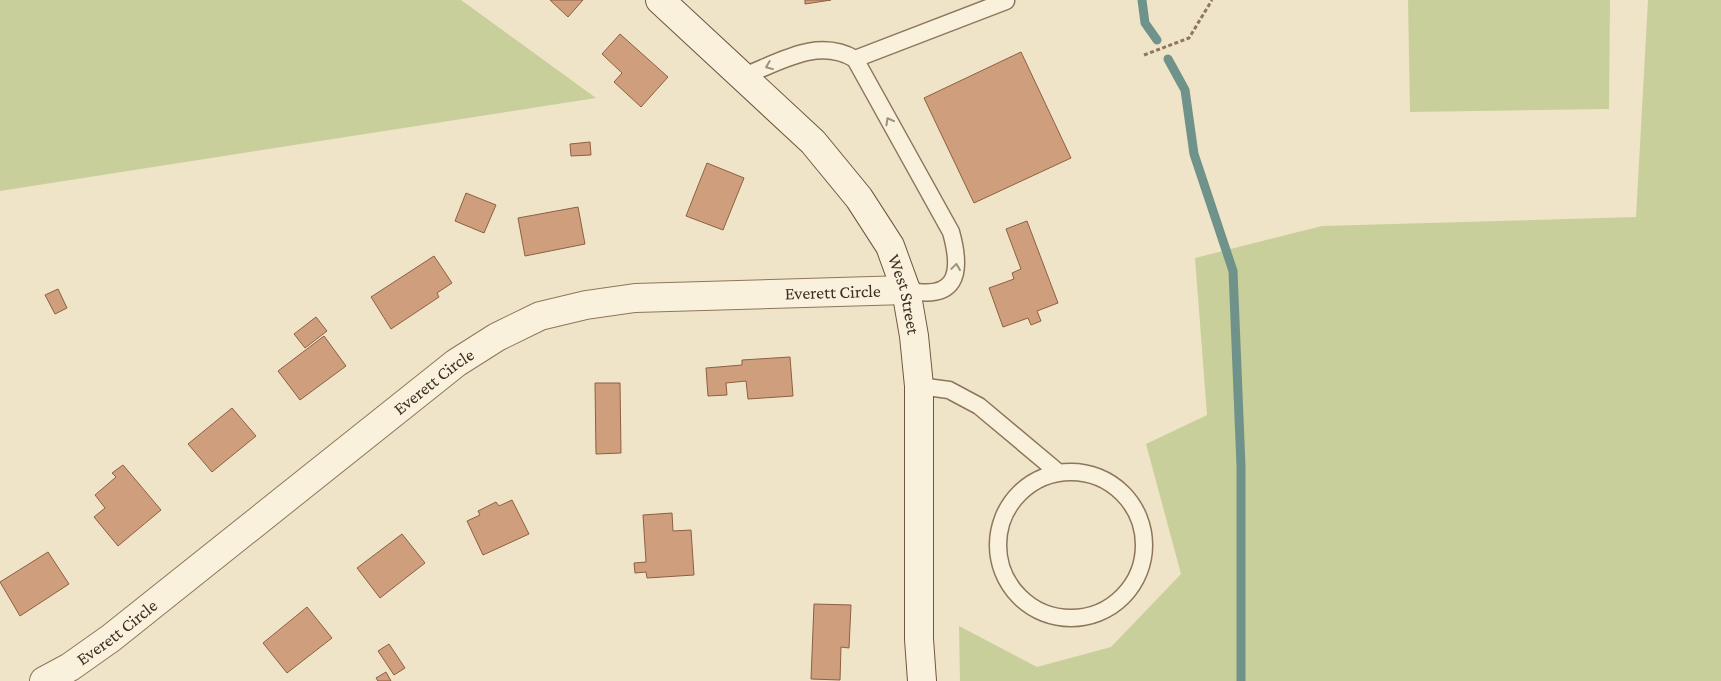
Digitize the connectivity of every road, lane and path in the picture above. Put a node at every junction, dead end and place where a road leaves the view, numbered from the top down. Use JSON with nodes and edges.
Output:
{"nodes":[{"id":1,"x":660,"y":0,"type":"edge"},
{"id":2,"x":1212,"y":0,"type":"edge"},
{"id":3,"x":1006,"y":1,"type":"dead end"},
{"id":4,"x":1144,"y":55,"type":"dead end"},
{"id":5,"x":855,"y":59,"type":"junction"},
{"id":6,"x":744,"y":76,"type":"junction"},
{"id":7,"x":906,"y":290,"type":"junction"},
{"id":8,"x":919,"y":386,"type":"junction"},
{"id":9,"x":1060,"y":473,"type":"junction"},
{"id":10,"x":44,"y":681,"type":"edge"},
{"id":11,"x":922,"y":681,"type":"edge"}],
"edges":[{"from":1,"to":6,"type":"street","name":"West Street"},
{"from":2,"to":4,"type":"path"},
{"from":3,"to":5,"type":"lane"},
{"from":5,"to":6,"type":"lane","one_way":true},
{"from":7,"to":5,"type":"lane","one_way":true},
{"from":6,"to":7,"type":"street","name":"West Street"},
{"from":7,"to":8,"type":"street","name":"West Street"},
{"from":7,"to":10,"type":"street","name":"Everett Circle"},
{"from":8,"to":9,"type":"lane"},
{"from":8,"to":11,"type":"street","name":"West Street"},
{"from":9,"to":9,"type":"lane"}]}
